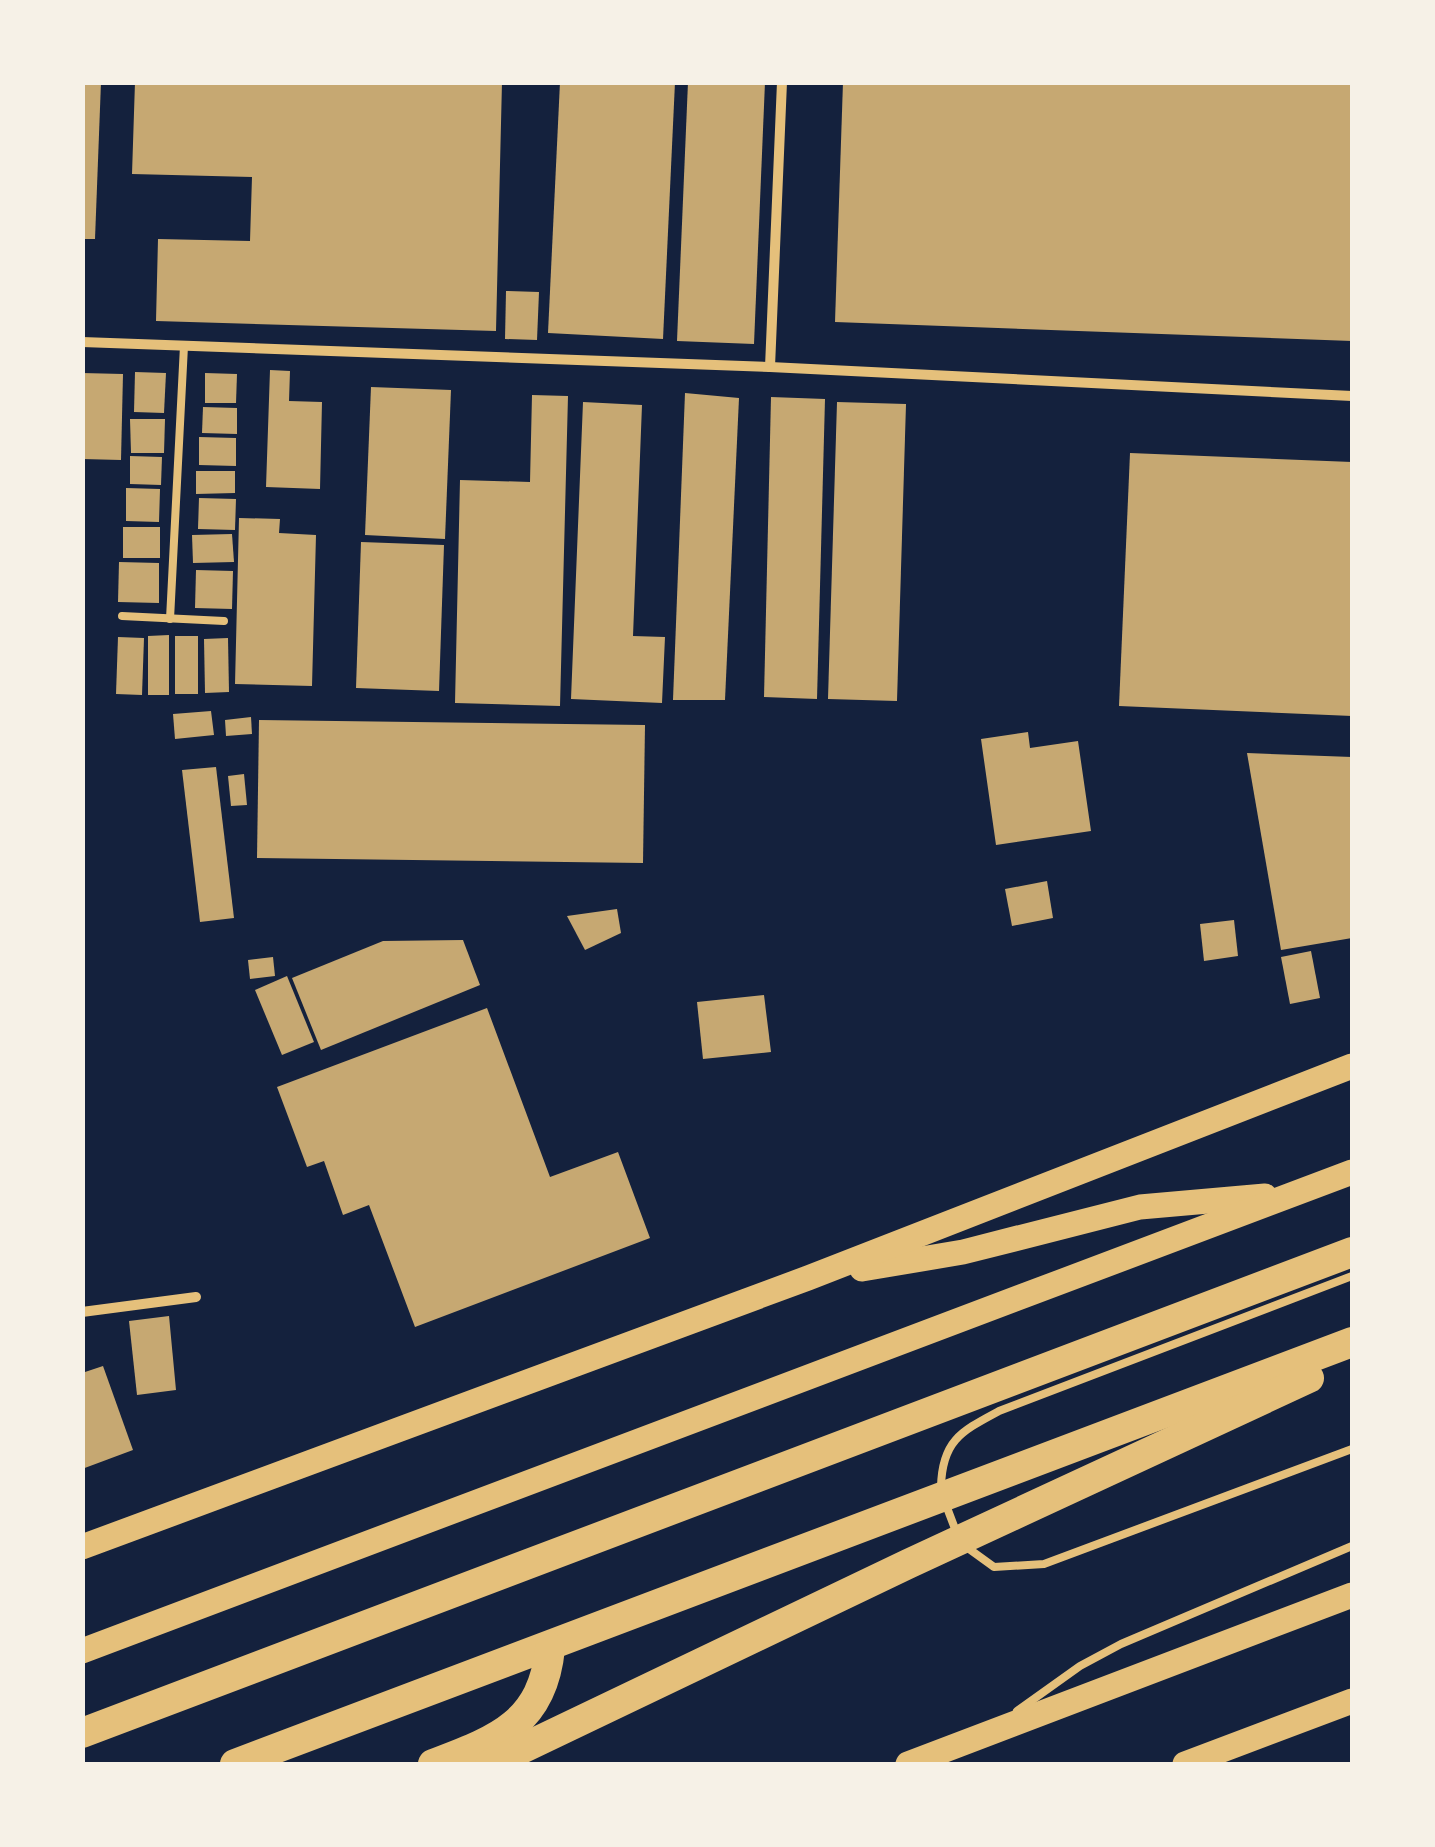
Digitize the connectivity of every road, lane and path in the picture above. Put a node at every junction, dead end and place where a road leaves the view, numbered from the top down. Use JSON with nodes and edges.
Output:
{"nodes":[{"id":1,"x":782,"y":82,"type":"edge"},
{"id":2,"x":82,"y":342,"type":"edge"},
{"id":3,"x":184,"y":346,"type":"junction"},
{"id":4,"x":770,"y":368,"type":"junction"},
{"id":5,"x":1352,"y":396,"type":"edge"},
{"id":6,"x":122,"y":616,"type":"dead end"},
{"id":7,"x":170,"y":619,"type":"junction"},
{"id":8,"x":224,"y":621,"type":"dead end"},
{"id":9,"x":1352,"y":1066,"type":"edge"},
{"id":10,"x":1352,"y":1172,"type":"edge"},
{"id":11,"x":1298,"y":1192,"type":"junction"},
{"id":12,"x":1352,"y":1252,"type":"edge"},
{"id":13,"x":1352,"y":1276,"type":"edge"},
{"id":14,"x":808,"y":1278,"type":"junction"},
{"id":15,"x":196,"y":1297,"type":"dead end"},
{"id":16,"x":82,"y":1312,"type":"edge"},
{"id":17,"x":1352,"y":1342,"type":"edge"},
{"id":18,"x":1352,"y":1358,"type":"edge"},
{"id":19,"x":1352,"y":1449,"type":"edge"},
{"id":20,"x":1352,"y":1546,"type":"edge"},
{"id":21,"x":82,"y":1547,"type":"edge"},
{"id":22,"x":1352,"y":1595,"type":"edge"},
{"id":23,"x":550,"y":1648,"type":"dead end"},
{"id":24,"x":82,"y":1652,"type":"edge"},
{"id":25,"x":1352,"y":1701,"type":"edge"},
{"id":26,"x":82,"y":1733,"type":"edge"},
{"id":27,"x":986,"y":1734,"type":"junction"},
{"id":28,"x":235,"y":1764,"type":"edge"},
{"id":29,"x":433,"y":1764,"type":"edge"},
{"id":30,"x":490,"y":1764,"type":"edge"},
{"id":31,"x":908,"y":1764,"type":"edge"},
{"id":32,"x":1185,"y":1764,"type":"edge"}],
"edges":[{"from":1,"to":4,"type":"street"},
{"from":2,"to":3,"type":"street"},
{"from":3,"to":4,"type":"street"},
{"from":3,"to":7,"type":"lane"},
{"from":4,"to":5,"type":"street"},
{"from":6,"to":7,"type":"lane"},
{"from":7,"to":8,"type":"lane"},
{"from":9,"to":14,"type":"main road"},
{"from":10,"to":11,"type":"main road"},
{"from":11,"to":14,"type":"main road"},
{"from":11,"to":24,"type":"main road"},
{"from":12,"to":26,"type":"highway"},
{"from":13,"to":19,"type":"lane"},
{"from":14,"to":21,"type":"main road"},
{"from":15,"to":16,"type":"street"},
{"from":17,"to":28,"type":"highway"},
{"from":18,"to":30,"type":"highway"},
{"from":20,"to":27,"type":"lane"},
{"from":22,"to":27,"type":"main road"},
{"from":23,"to":29,"type":"highway"},
{"from":25,"to":32,"type":"main road"},
{"from":27,"to":31,"type":"main road"}]}
